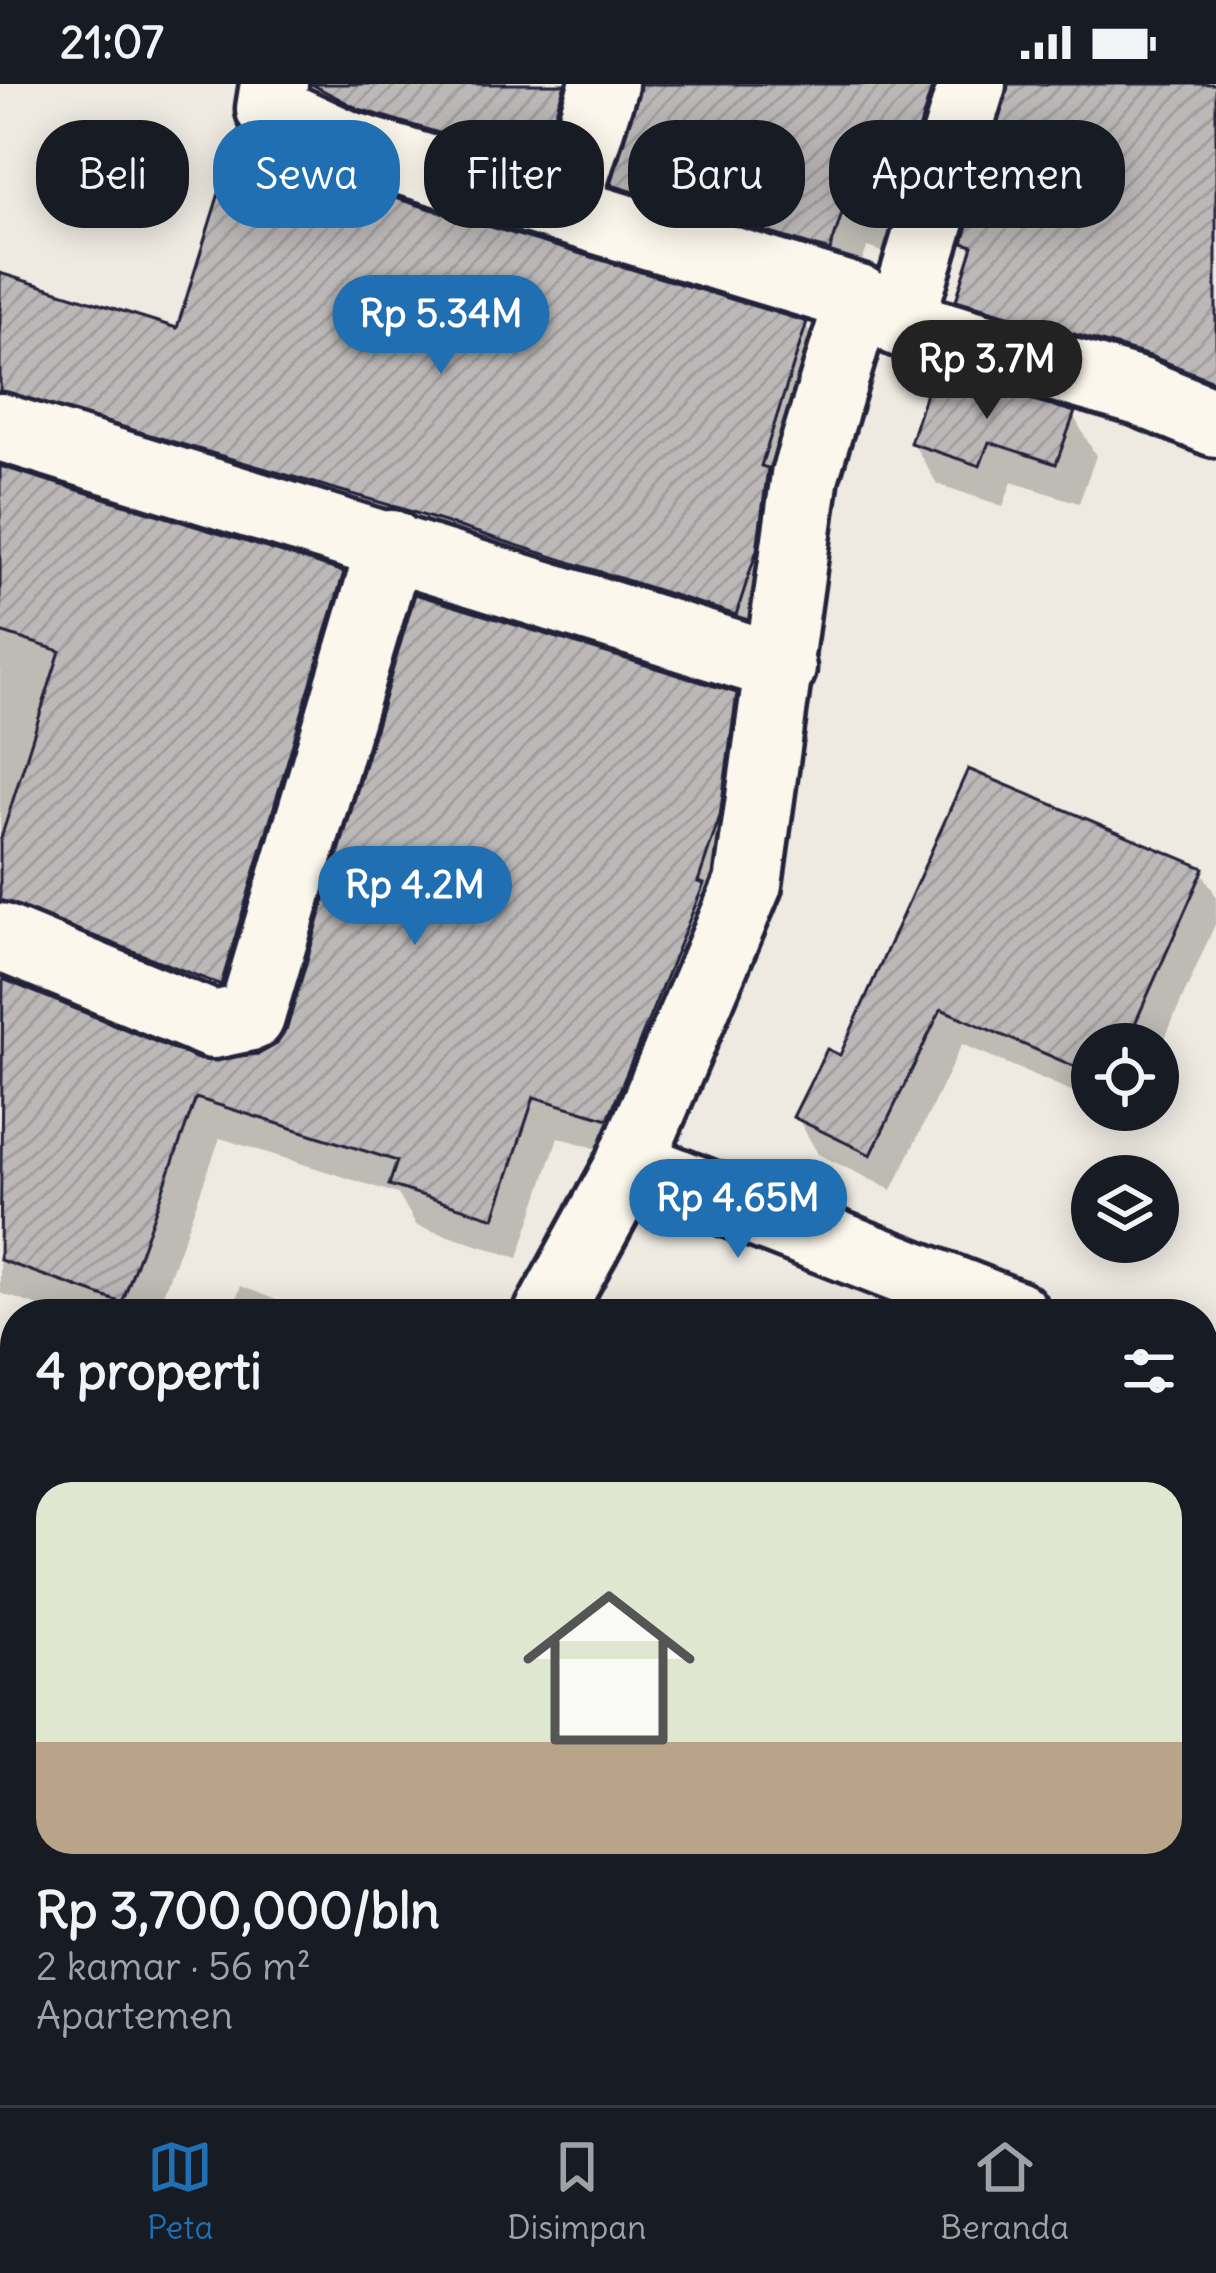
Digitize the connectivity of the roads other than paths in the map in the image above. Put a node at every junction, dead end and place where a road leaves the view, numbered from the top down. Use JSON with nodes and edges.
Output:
{"nodes":[{"id":1,"x":274,"y":84,"type":"edge"},
{"id":2,"x":604,"y":84,"type":"edge"},
{"id":3,"x":972,"y":84,"type":"edge"},
{"id":4,"x":592,"y":120,"type":"edge"},
{"id":5,"x":424,"y":167,"type":"edge"},
{"id":6,"x":604,"y":221,"type":"edge"},
{"id":7,"x":1216,"y":423,"type":"edge"},
{"id":8,"x":0,"y":428,"type":"edge"},
{"id":9,"x":391,"y":544,"type":"junction"},
{"id":10,"x":782,"y":668,"type":"junction"},
{"id":11,"x":0,"y":937,"type":"edge"},
{"id":12,"x":630,"y":1164,"type":"junction"},
{"id":13,"x":556,"y":1299,"type":"edge"},
{"id":14,"x":977,"y":1299,"type":"edge"}],
"edges":[{"from":1,"to":5,"type":"street"},
{"from":2,"to":4,"type":"street"},
{"from":3,"to":7,"type":"street"},
{"from":6,"to":10,"type":"street"},
{"from":8,"to":9,"type":"street"},
{"from":9,"to":10,"type":"street"},
{"from":9,"to":11,"type":"street"},
{"from":10,"to":12,"type":"street"},
{"from":12,"to":13,"type":"street"},
{"from":12,"to":14,"type":"street"}]}
